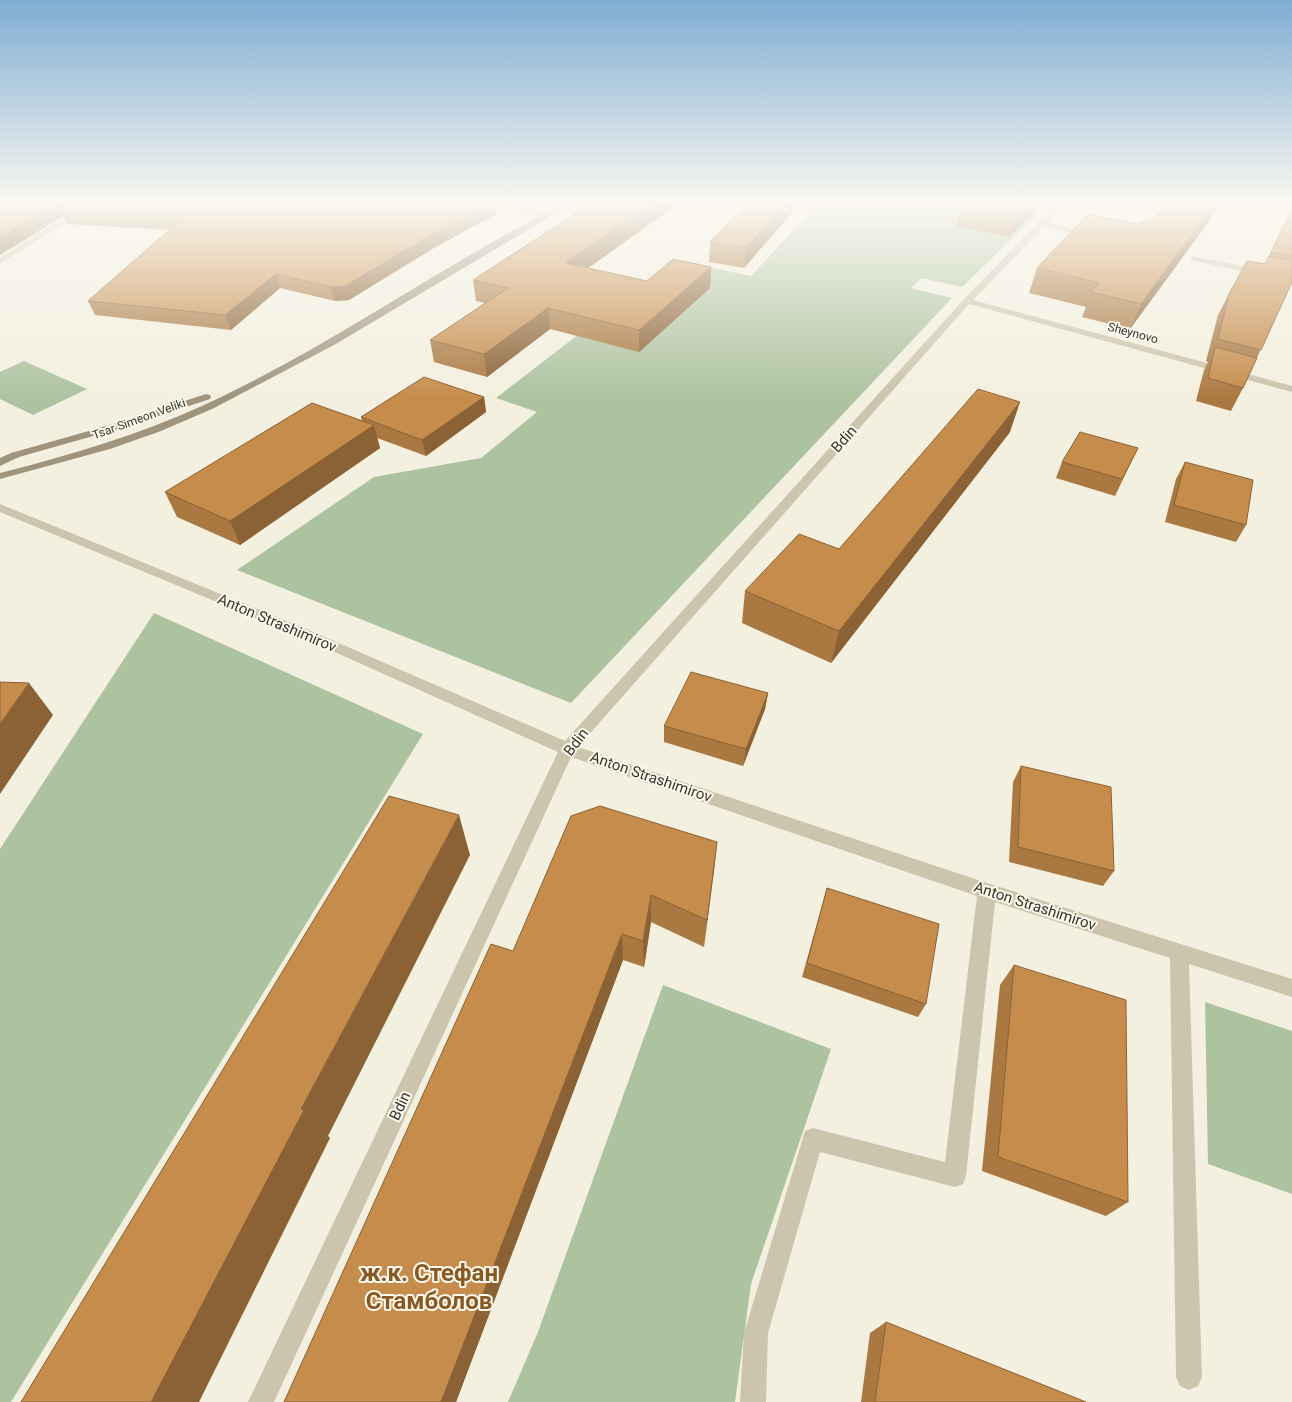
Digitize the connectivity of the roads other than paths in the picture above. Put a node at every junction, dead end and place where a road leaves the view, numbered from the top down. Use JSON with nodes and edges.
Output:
{"nodes":[{"id":1,"x":458,"y":267,"type":"edge"},
{"id":2,"x":1000,"y":267,"type":"edge"},
{"id":3,"x":1238,"y":267,"type":"edge"},
{"id":4,"x":1292,"y":279,"type":"edge"},
{"id":5,"x":967,"y":301,"type":"junction"},
{"id":6,"x":280,"y":370,"type":"junction"},
{"id":7,"x":1292,"y":389,"type":"edge"},
{"id":8,"x":0,"y":463,"type":"edge"},
{"id":9,"x":0,"y":476,"type":"edge"},
{"id":10,"x":0,"y":508,"type":"edge"},
{"id":11,"x":567,"y":749,"type":"junction"},
{"id":12,"x":987,"y":891,"type":"junction"},
{"id":13,"x":1179,"y":952,"type":"junction"},
{"id":14,"x":1292,"y":988,"type":"edge"},
{"id":15,"x":1189,"y":1376,"type":"dead end"},
{"id":16,"x":261,"y":1402,"type":"edge"},
{"id":17,"x":753,"y":1402,"type":"edge"}],
"edges":[{"from":1,"to":6,"type":"main road","name":"Tsar Simeon Veliki"},
{"from":2,"to":5,"type":"street","name":"Bdin"},
{"from":3,"to":4,"type":"street"},
{"from":5,"to":7,"type":"street","name":"Sheynovo"},
{"from":5,"to":11,"type":"street","name":"Bdin"},
{"from":6,"to":8,"type":"main road","name":"Tsar Simeon Veliki"},
{"from":6,"to":9,"type":"main road","name":"Tsar Simeon Veliki"},
{"from":10,"to":11,"type":"street","name":"Anton Strashimirov"},
{"from":11,"to":12,"type":"street","name":"Anton Strashimirov"},
{"from":11,"to":16,"type":"street","name":"Bdin"},
{"from":12,"to":13,"type":"street","name":"Anton Strashimirov"},
{"from":12,"to":17,"type":"street"},
{"from":13,"to":14,"type":"street","name":"Anton Strashimirov"},
{"from":13,"to":15,"type":"street"}]}
